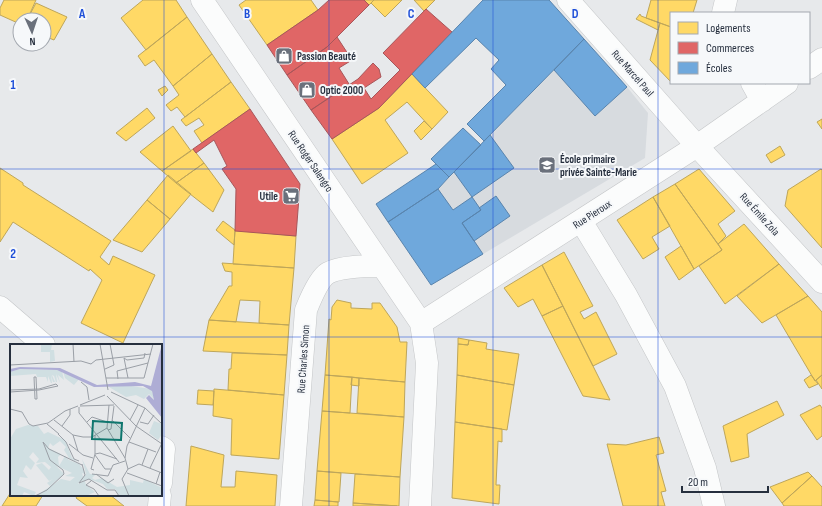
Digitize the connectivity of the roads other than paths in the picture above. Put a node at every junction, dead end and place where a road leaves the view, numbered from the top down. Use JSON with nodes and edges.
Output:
{"nodes":[{"id":1,"x":202,"y":0,"type":"edge"},
{"id":2,"x":568,"y":0,"type":"edge"},
{"id":3,"x":726,"y":0,"type":"edge"},
{"id":4,"x":723,"y":12,"type":"edge"},
{"id":5,"x":822,"y":59,"type":"edge"},
{"id":6,"x":810,"y":67,"type":"edge"},
{"id":7,"x":784,"y":84,"type":"edge"},
{"id":8,"x":757,"y":92,"type":"edge"},
{"id":9,"x":697,"y":146,"type":"junction"},
{"id":10,"x":581,"y":221,"type":"junction"},
{"id":11,"x":381,"y":266,"type":"junction"},
{"id":12,"x":822,"y":282,"type":"edge"},
{"id":13,"x":0,"y":307,"type":"edge"},
{"id":14,"x":420,"y":323,"type":"junction"},
{"id":15,"x":43,"y":344,"type":"edge"},
{"id":16,"x":162,"y":448,"type":"edge"},
{"id":17,"x":162,"y":472,"type":"edge"},
{"id":18,"x":160,"y":496,"type":"edge"},
{"id":19,"x":159,"y":506,"type":"edge"},
{"id":20,"x":291,"y":506,"type":"edge"},
{"id":21,"x":420,"y":506,"type":"edge"},
{"id":22,"x":714,"y":506,"type":"edge"}],
"edges":[{"from":1,"to":11,"type":"street","name":"Rue Roger Salengro"},
{"from":2,"to":9,"type":"street","name":"Rue Marcel Paul"},
{"from":3,"to":4,"type":"street"},
{"from":5,"to":6,"type":"street"},
{"from":7,"to":8,"type":"street","name":"Rue Pieroux"},
{"from":8,"to":9,"type":"street","name":"Rue Pieroux"},
{"from":9,"to":10,"type":"street","name":"Rue Pieroux"},
{"from":9,"to":12,"type":"street","name":"Rue Émile Zola"},
{"from":10,"to":14,"type":"street","name":"Rue Pieroux"},
{"from":10,"to":22,"type":"street"},
{"from":11,"to":14,"type":"street","name":"Rue Roger Salengro"},
{"from":11,"to":20,"type":"street","name":"Rue Charles Simon"},
{"from":13,"to":15,"type":"street"},
{"from":14,"to":21,"type":"street"},
{"from":16,"to":17,"type":"street"},
{"from":18,"to":19,"type":"street"}]}
